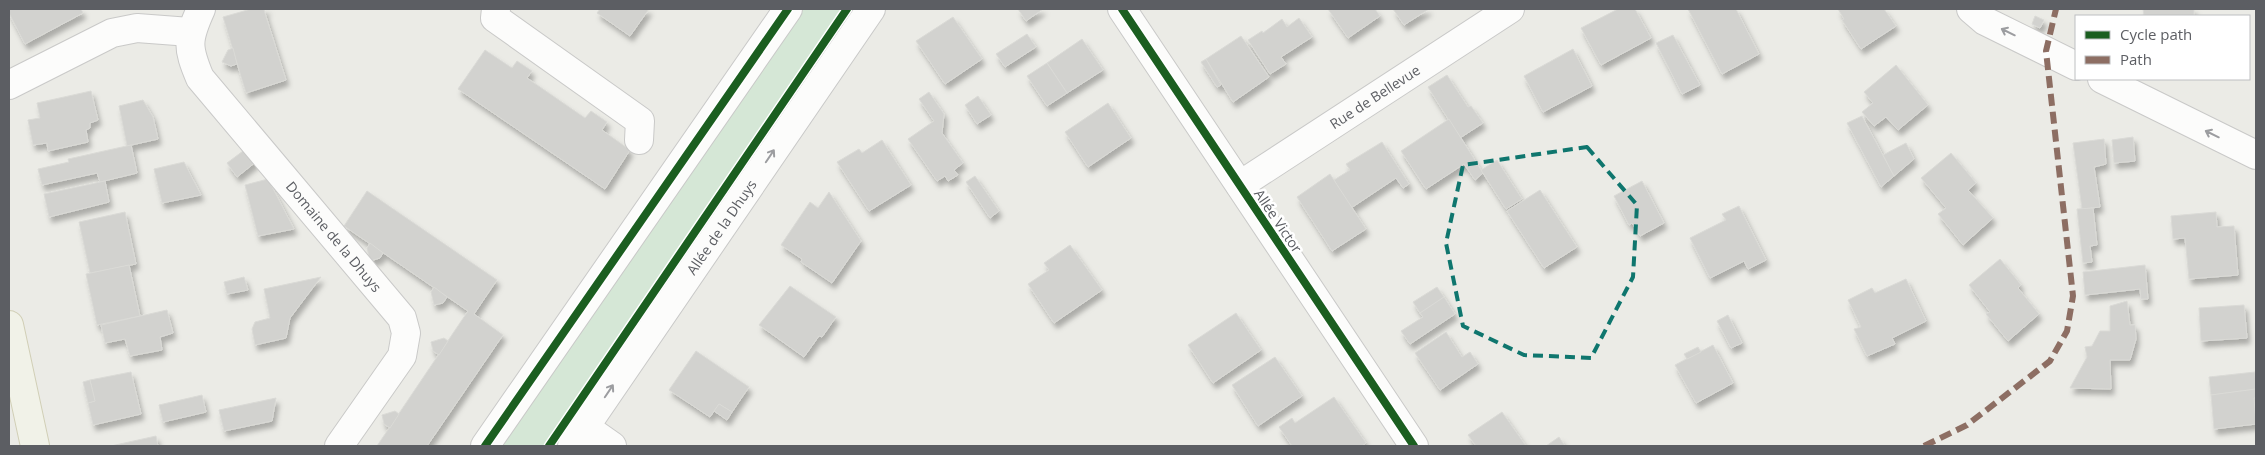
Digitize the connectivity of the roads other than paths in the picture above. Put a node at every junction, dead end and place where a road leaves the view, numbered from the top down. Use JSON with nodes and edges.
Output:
{"nodes":[{"id":1,"x":496,"y":9,"type":"edge"},
{"id":2,"x":788,"y":9,"type":"edge"},
{"id":3,"x":871,"y":9,"type":"edge"},
{"id":4,"x":1122,"y":9,"type":"edge"},
{"id":5,"x":1510,"y":9,"type":"edge"},
{"id":6,"x":1971,"y":9,"type":"edge"},
{"id":7,"x":195,"y":20,"type":"edge"},
{"id":8,"x":2075,"y":66,"type":"edge"},
{"id":9,"x":2104,"y":80,"type":"edge"},
{"id":10,"x":9,"y":85,"type":"edge"},
{"id":11,"x":639,"y":140,"type":"dead end"},
{"id":12,"x":2256,"y":155,"type":"edge"},
{"id":13,"x":1240,"y":185,"type":"junction"},
{"id":14,"x":9,"y":325,"type":"edge"},
{"id":15,"x":578,"y":437,"type":"edge"},
{"id":16,"x":35,"y":446,"type":"edge"},
{"id":17,"x":339,"y":446,"type":"edge"},
{"id":18,"x":485,"y":446,"type":"edge"},
{"id":19,"x":612,"y":446,"type":"edge"},
{"id":20,"x":1414,"y":446,"type":"edge"}],
"edges":[{"from":1,"to":11,"type":"street"},
{"from":2,"to":18,"type":"street"},
{"from":15,"to":3,"type":"street","name":"Allée de la Dhuys","one_way":true},
{"from":4,"to":13,"type":"street","name":"Allée Victor"},
{"from":5,"to":13,"type":"street","name":"Rue de Bellevue"},
{"from":8,"to":6,"type":"street","one_way":true},
{"from":7,"to":10,"type":"street","name":"Domaine de la Dhuys"},
{"from":7,"to":17,"type":"street","name":"Domaine de la Dhuys"},
{"from":12,"to":9,"type":"street","one_way":true},
{"from":13,"to":20,"type":"street","name":"Allée Victor"},
{"from":14,"to":16,"type":"main road"},
{"from":15,"to":19,"type":"street"}]}
